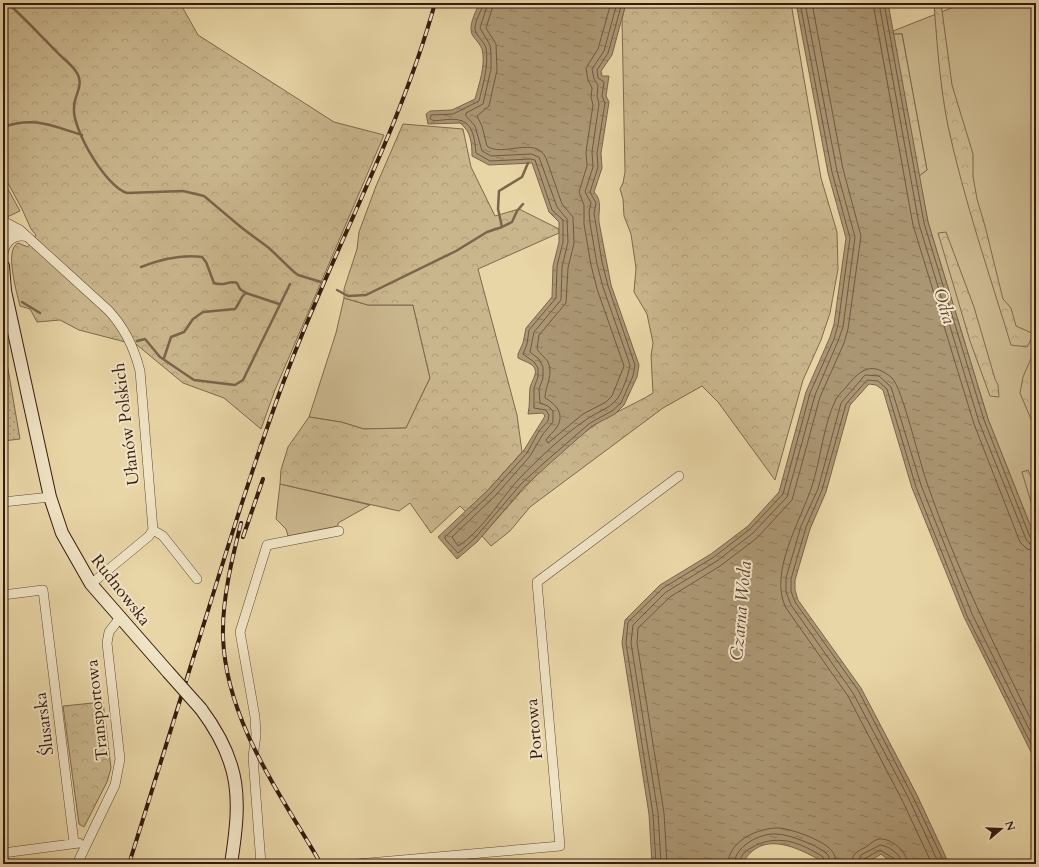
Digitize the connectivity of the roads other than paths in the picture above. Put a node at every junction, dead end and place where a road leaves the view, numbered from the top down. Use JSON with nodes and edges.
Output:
{"nodes":[{"id":1,"x":3,"y":220,"type":"edge"},
{"id":2,"x":3,"y":230,"type":"edge"},
{"id":3,"x":28,"y":237,"type":"junction"},
{"id":4,"x":3,"y":254,"type":"edge"},
{"id":5,"x":3,"y":266,"type":"edge"},
{"id":6,"x":4,"y":288,"type":"edge"},
{"id":7,"x":679,"y":476,"type":"dead end"},
{"id":8,"x":50,"y":497,"type":"junction"},
{"id":9,"x":3,"y":502,"type":"edge"},
{"id":10,"x":152,"y":530,"type":"junction"},
{"id":11,"x":339,"y":531,"type":"dead end"},
{"id":12,"x":197,"y":579,"type":"dead end"},
{"id":13,"x":90,"y":584,"type":"junction"},
{"id":14,"x":3,"y":595,"type":"edge"},
{"id":15,"x":119,"y":619,"type":"junction"},
{"id":16,"x":74,"y":843,"type":"junction"},
{"id":17,"x":87,"y":843,"type":"junction"},
{"id":18,"x":3,"y":853,"type":"edge"},
{"id":19,"x":77,"y":864,"type":"edge"},
{"id":20,"x":231,"y":864,"type":"edge"},
{"id":21,"x":261,"y":864,"type":"edge"},
{"id":22,"x":357,"y":864,"type":"edge"}],
"edges":[{"from":1,"to":3,"type":"street","name":"Ułanów Polskich"},
{"from":2,"to":3,"type":"street","name":"Ułanów Polskich"},
{"from":3,"to":4,"type":"street"},
{"from":3,"to":10,"type":"street","name":"Ułanów Polskich"},
{"from":5,"to":6,"type":"main road","name":"Rudnowska"},
{"from":6,"to":8,"type":"main road","name":"Rudnowska"},
{"from":7,"to":22,"type":"street","name":"Portowa"},
{"from":8,"to":9,"type":"street"},
{"from":8,"to":13,"type":"main road","name":"Rudnowska"},
{"from":10,"to":12,"type":"street"},
{"from":10,"to":13,"type":"street"},
{"from":11,"to":21,"type":"street"},
{"from":13,"to":15,"type":"main road","name":"Rudnowska"},
{"from":14,"to":16,"type":"street","name":"Ślusarska"},
{"from":15,"to":17,"type":"street","name":"Transportowa"},
{"from":15,"to":20,"type":"main road","name":"Rudnowska","bridge":true},
{"from":16,"to":17,"type":"street"},
{"from":16,"to":18,"type":"street"},
{"from":17,"to":19,"type":"street","name":"Transportowa"}]}
